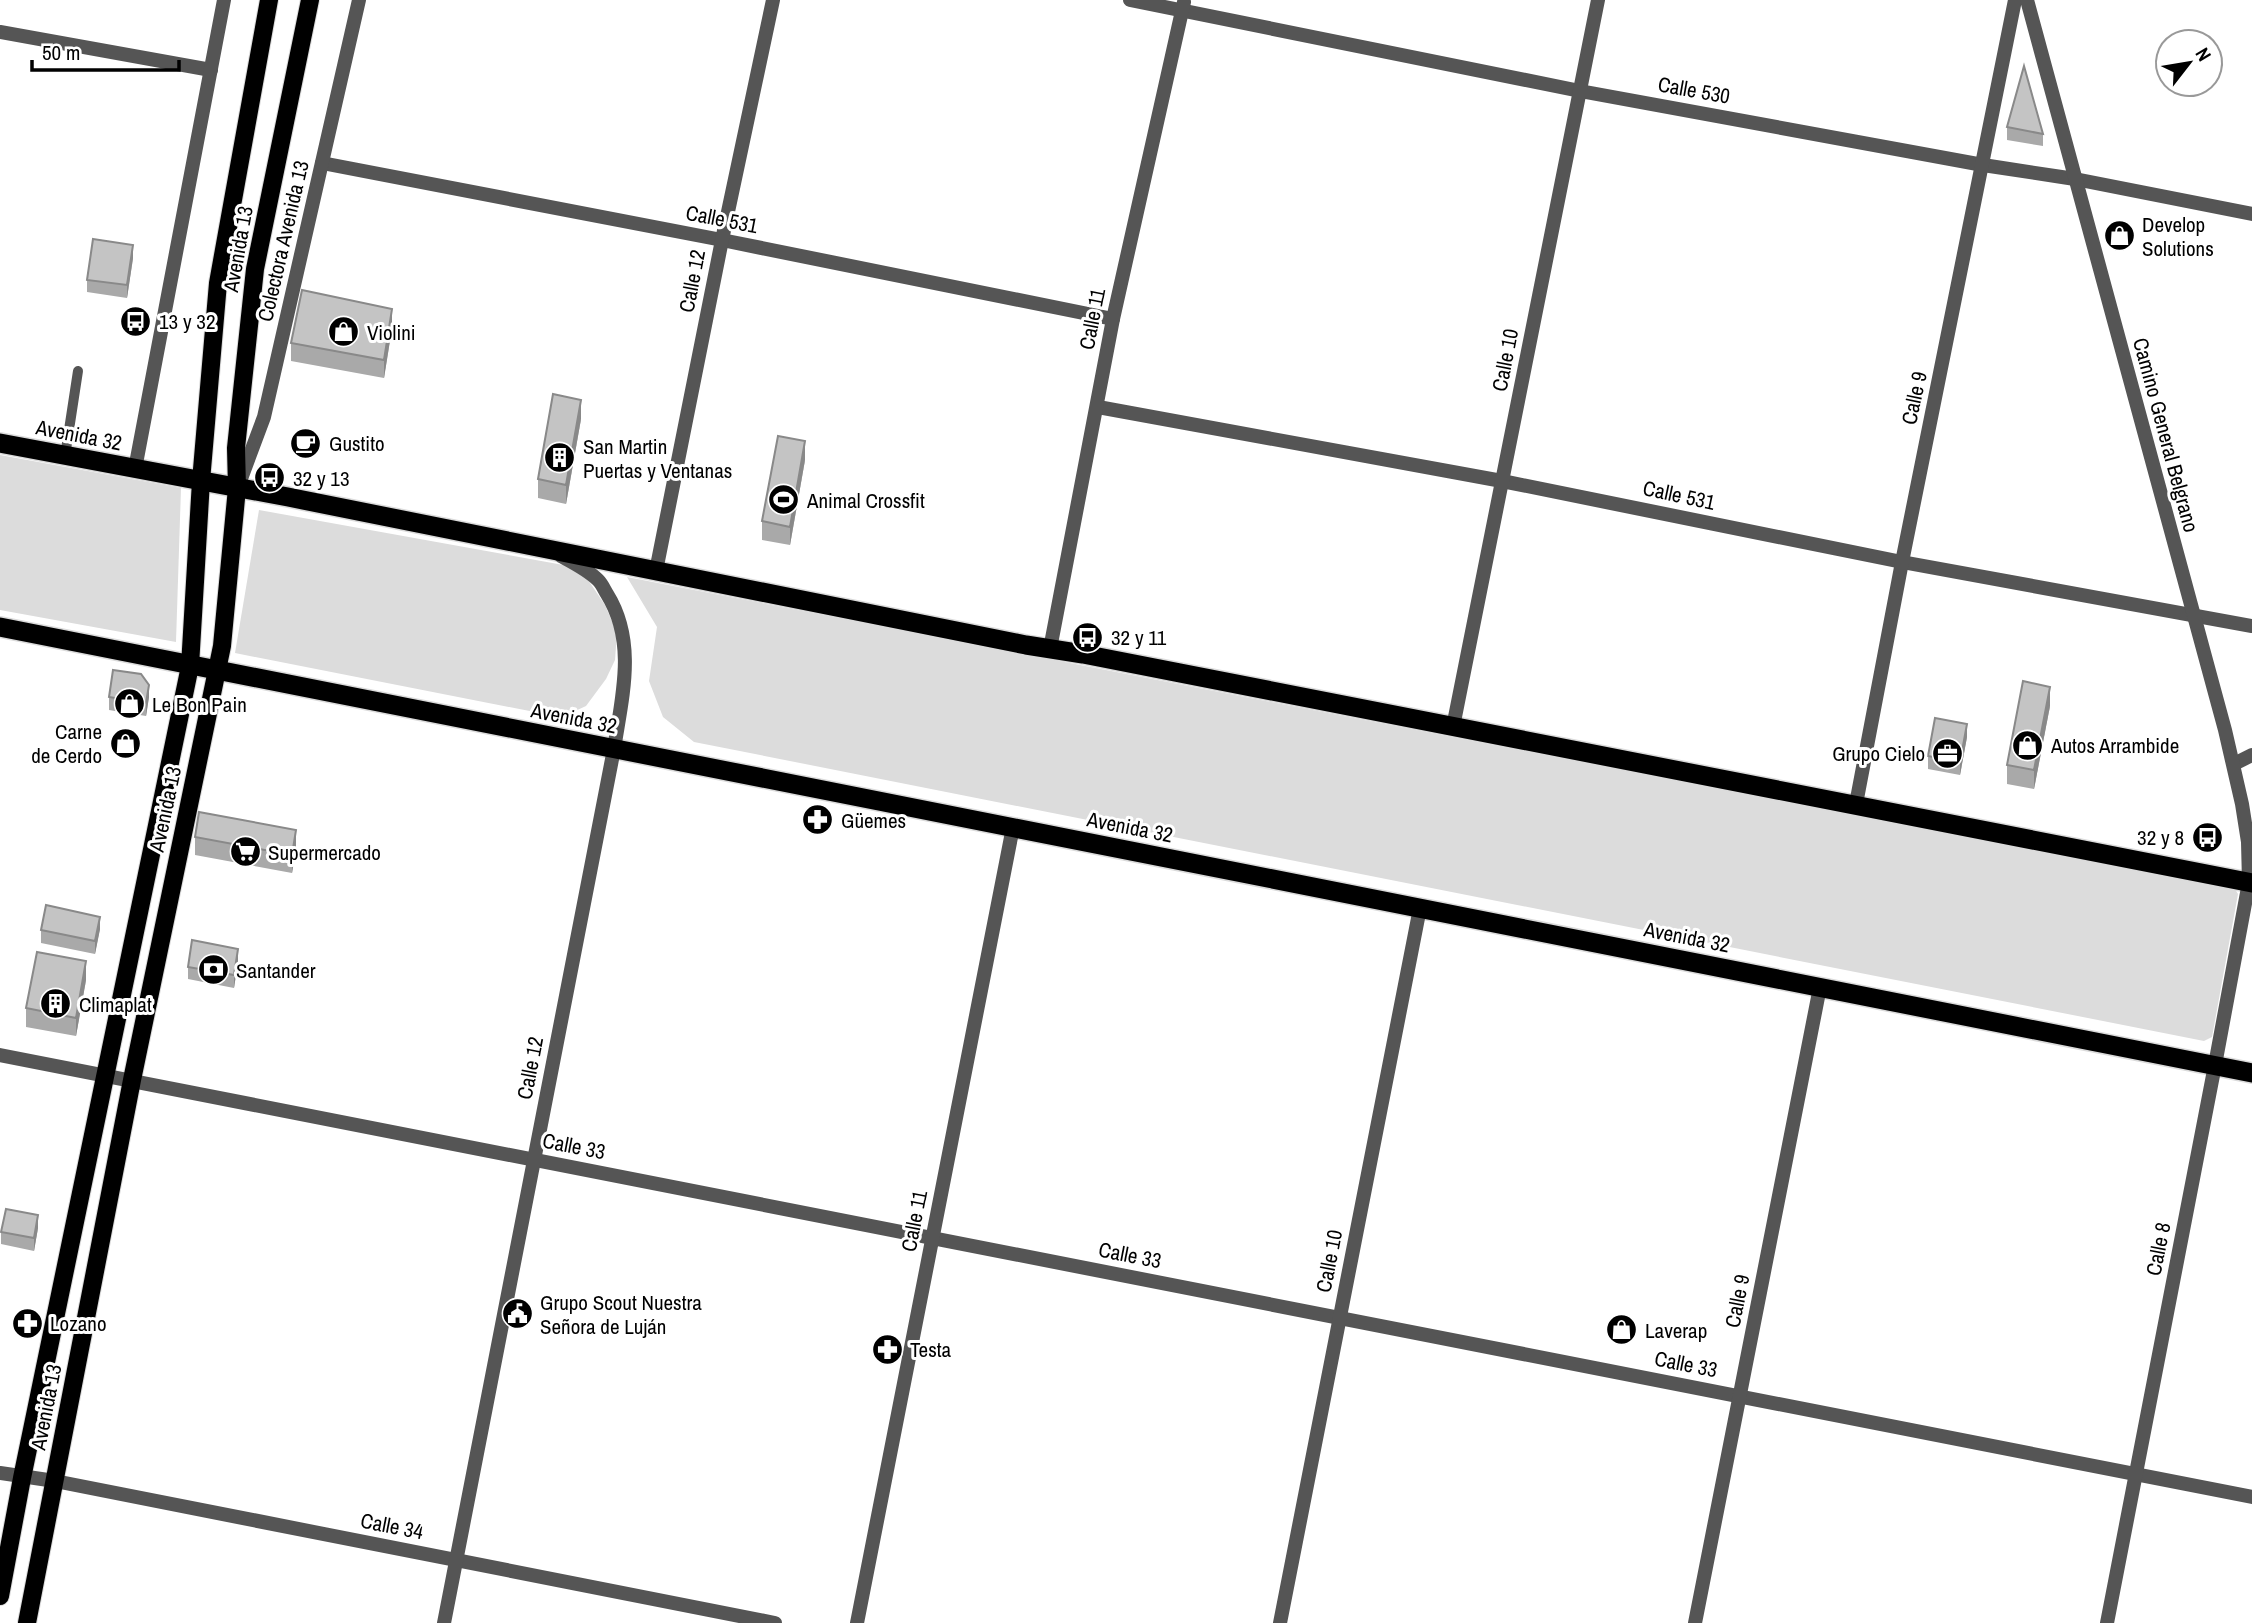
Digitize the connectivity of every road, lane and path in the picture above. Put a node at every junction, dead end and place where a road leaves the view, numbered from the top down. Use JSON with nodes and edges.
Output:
{"nodes":[{"id":1,"x":224,"y":0,"type":"edge"},
{"id":2,"x":269,"y":0,"type":"edge"},
{"id":3,"x":310,"y":0,"type":"edge"},
{"id":4,"x":359,"y":0,"type":"edge"},
{"id":5,"x":773,"y":0,"type":"edge"},
{"id":6,"x":1130,"y":0,"type":"edge"},
{"id":7,"x":1598,"y":0,"type":"edge"},
{"id":8,"x":2015,"y":0,"type":"edge"},
{"id":9,"x":2027,"y":0,"type":"edge"},
{"id":10,"x":1183,"y":5,"type":"edge"},
{"id":11,"x":0,"y":32,"type":"edge"},
{"id":12,"x":211,"y":70,"type":"junction"},
{"id":13,"x":1580,"y":91,"type":"junction"},
{"id":14,"x":322,"y":163,"type":"junction"},
{"id":15,"x":1983,"y":165,"type":"junction"},
{"id":16,"x":2075,"y":179,"type":"junction"},
{"id":17,"x":2252,"y":214,"type":"edge"},
{"id":18,"x":722,"y":240,"type":"junction"},
{"id":19,"x":1113,"y":319,"type":"junction"},
{"id":20,"x":78,"y":371,"type":"dead end"},
{"id":21,"x":1098,"y":407,"type":"junction"},
{"id":22,"x":0,"y":443,"type":"edge"},
{"id":23,"x":65,"y":456,"type":"junction"},
{"id":24,"x":135,"y":469,"type":"junction"},
{"id":25,"x":201,"y":481,"type":"junction"},
{"id":26,"x":1502,"y":481,"type":"junction"},
{"id":27,"x":237,"y":488,"type":"junction"},
{"id":28,"x":551,"y":551,"type":"junction"},
{"id":29,"x":1902,"y":562,"type":"junction"},
{"id":30,"x":656,"y":571,"type":"junction"},
{"id":31,"x":2193,"y":615,"type":"junction"},
{"id":32,"x":2252,"y":626,"type":"edge"},
{"id":33,"x":0,"y":627,"type":"edge"},
{"id":34,"x":1050,"y":649,"type":"junction"},
{"id":35,"x":190,"y":666,"type":"junction"},
{"id":36,"x":218,"y":669,"type":"junction"},
{"id":37,"x":1453,"y":727,"type":"junction"},
{"id":38,"x":614,"y":749,"type":"junction"},
{"id":39,"x":2252,"y":755,"type":"edge"},
{"id":40,"x":2234,"y":764,"type":"junction"},
{"id":41,"x":1856,"y":804,"type":"junction"},
{"id":42,"x":1013,"y":827,"type":"junction"},
{"id":43,"x":2250,"y":883,"type":"edge"},
{"id":44,"x":1420,"y":908,"type":"junction"},
{"id":45,"x":1820,"y":987,"type":"junction"},
{"id":46,"x":0,"y":1055,"type":"edge"},
{"id":47,"x":2215,"y":1065,"type":"junction"},
{"id":48,"x":2252,"y":1073,"type":"edge"},
{"id":49,"x":106,"y":1076,"type":"junction"},
{"id":50,"x":132,"y":1080,"type":"junction"},
{"id":51,"x":534,"y":1159,"type":"junction"},
{"id":52,"x":932,"y":1237,"type":"junction"},
{"id":53,"x":1340,"y":1318,"type":"junction"},
{"id":54,"x":1740,"y":1396,"type":"junction"},
{"id":55,"x":0,"y":1473,"type":"edge"},
{"id":56,"x":2136,"y":1474,"type":"junction"},
{"id":57,"x":22,"y":1478,"type":"junction"},
{"id":58,"x":55,"y":1481,"type":"junction"},
{"id":59,"x":2252,"y":1496,"type":"edge"},
{"id":60,"x":456,"y":1560,"type":"junction"},
{"id":61,"x":0,"y":1596,"type":"edge"},
{"id":62,"x":27,"y":1623,"type":"edge"},
{"id":63,"x":444,"y":1623,"type":"edge"},
{"id":64,"x":775,"y":1623,"type":"edge"},
{"id":65,"x":857,"y":1623,"type":"edge"},
{"id":66,"x":1280,"y":1623,"type":"edge"},
{"id":67,"x":1695,"y":1623,"type":"edge"},
{"id":68,"x":2107,"y":1623,"type":"edge"}],
"edges":[{"from":1,"to":12,"type":"street"},
{"from":2,"to":25,"type":"main road","name":"Avenida 13"},
{"from":3,"to":27,"type":"main road","name":"Avenida 13"},
{"from":4,"to":14,"type":"street","name":"Colectora Avenida 13"},
{"from":5,"to":18,"type":"street","name":"Calle 12"},
{"from":6,"to":10,"type":"street","name":"Calle 530"},
{"from":7,"to":13,"type":"street","name":"Calle 10"},
{"from":8,"to":15,"type":"street","name":"Calle 9"},
{"from":9,"to":16,"type":"street","name":"Camino General Belgrano"},
{"from":10,"to":13,"type":"street","name":"Calle 530"},
{"from":10,"to":19,"type":"street","name":"Calle 11"},
{"from":11,"to":12,"type":"street"},
{"from":12,"to":24,"type":"street"},
{"from":13,"to":15,"type":"street","name":"Calle 530"},
{"from":13,"to":26,"type":"street","name":"Calle 10"},
{"from":14,"to":18,"type":"street","name":"Calle 531"},
{"from":14,"to":27,"type":"street","name":"Colectora Avenida 13"},
{"from":15,"to":16,"type":"street","name":"Calle 530"},
{"from":15,"to":29,"type":"street","name":"Calle 9"},
{"from":16,"to":17,"type":"street","name":"Calle 530"},
{"from":16,"to":31,"type":"street","name":"Camino General Belgrano"},
{"from":18,"to":19,"type":"street","name":"Calle 531"},
{"from":18,"to":30,"type":"street","name":"Calle 12"},
{"from":19,"to":21,"type":"street","name":"Calle 11"},
{"from":20,"to":23,"type":"lane"},
{"from":21,"to":26,"type":"street","name":"Calle 531"},
{"from":21,"to":34,"type":"street","name":"Calle 11"},
{"from":22,"to":23,"type":"highway","name":"Avenida 32"},
{"from":23,"to":24,"type":"highway","name":"Avenida 32"},
{"from":24,"to":25,"type":"highway","name":"Avenida 32"},
{"from":25,"to":27,"type":"highway","name":"Avenida 32"},
{"from":25,"to":35,"type":"main road","name":"Avenida 13"},
{"from":26,"to":29,"type":"street","name":"Calle 531"},
{"from":26,"to":37,"type":"street","name":"Calle 10"},
{"from":27,"to":28,"type":"highway","name":"Avenida 32"},
{"from":27,"to":36,"type":"main road","name":"Avenida 13"},
{"from":28,"to":30,"type":"highway","name":"Avenida 32"},
{"from":28,"to":38,"type":"street","name":"Calle 12"},
{"from":29,"to":31,"type":"street","name":"Calle 531"},
{"from":29,"to":41,"type":"street","name":"Calle 9"},
{"from":30,"to":34,"type":"highway","name":"Avenida 32"},
{"from":31,"to":32,"type":"street","name":"Calle 531"},
{"from":31,"to":40,"type":"street","name":"Camino General Belgrano"},
{"from":33,"to":35,"type":"highway","name":"Avenida 32"},
{"from":34,"to":37,"type":"highway","name":"Avenida 32"},
{"from":35,"to":36,"type":"highway","name":"Avenida 32"},
{"from":35,"to":49,"type":"main road","name":"Avenida 13"},
{"from":36,"to":38,"type":"highway","name":"Avenida 32"},
{"from":36,"to":50,"type":"main road","name":"Avenida 13"},
{"from":37,"to":41,"type":"highway","name":"Avenida 32"},
{"from":38,"to":42,"type":"highway","name":"Avenida 32"},
{"from":38,"to":51,"type":"street","name":"Calle 12"},
{"from":39,"to":40,"type":"street"},
{"from":40,"to":43,"type":"street","name":"Camino General Belgrano"},
{"from":41,"to":43,"type":"highway","name":"Avenida 32"},
{"from":42,"to":44,"type":"highway","name":"Avenida 32"},
{"from":42,"to":52,"type":"street","name":"Calle 11"},
{"from":43,"to":47,"type":"street","name":"Calle 8"},
{"from":44,"to":45,"type":"highway","name":"Avenida 32"},
{"from":44,"to":53,"type":"street","name":"Calle 10"},
{"from":45,"to":47,"type":"highway","name":"Avenida 32"},
{"from":45,"to":54,"type":"street","name":"Calle 9"},
{"from":46,"to":49,"type":"street","name":"Calle 33"},
{"from":47,"to":48,"type":"highway","name":"Avenida 32"},
{"from":47,"to":56,"type":"street","name":"Calle 8"},
{"from":49,"to":50,"type":"street","name":"Calle 33"},
{"from":49,"to":57,"type":"main road","name":"Avenida 13"},
{"from":50,"to":51,"type":"street","name":"Calle 33"},
{"from":50,"to":58,"type":"main road","name":"Avenida 13"},
{"from":51,"to":52,"type":"street","name":"Calle 33"},
{"from":51,"to":60,"type":"street","name":"Calle 12"},
{"from":52,"to":53,"type":"street","name":"Calle 33"},
{"from":52,"to":65,"type":"street","name":"Calle 11"},
{"from":53,"to":54,"type":"street","name":"Calle 33"},
{"from":53,"to":66,"type":"street","name":"Calle 10"},
{"from":54,"to":56,"type":"street","name":"Calle 33"},
{"from":54,"to":67,"type":"street","name":"Calle 9"},
{"from":55,"to":57,"type":"street","name":"Calle 34"},
{"from":56,"to":59,"type":"street","name":"Calle 33"},
{"from":56,"to":68,"type":"street","name":"Calle 8"},
{"from":57,"to":58,"type":"street","name":"Calle 34"},
{"from":57,"to":61,"type":"main road","name":"Avenida 13"},
{"from":58,"to":60,"type":"street","name":"Calle 34"},
{"from":58,"to":62,"type":"main road","name":"Avenida 13"},
{"from":60,"to":63,"type":"street","name":"Calle 12"},
{"from":60,"to":64,"type":"street","name":"Calle 34"}]}
